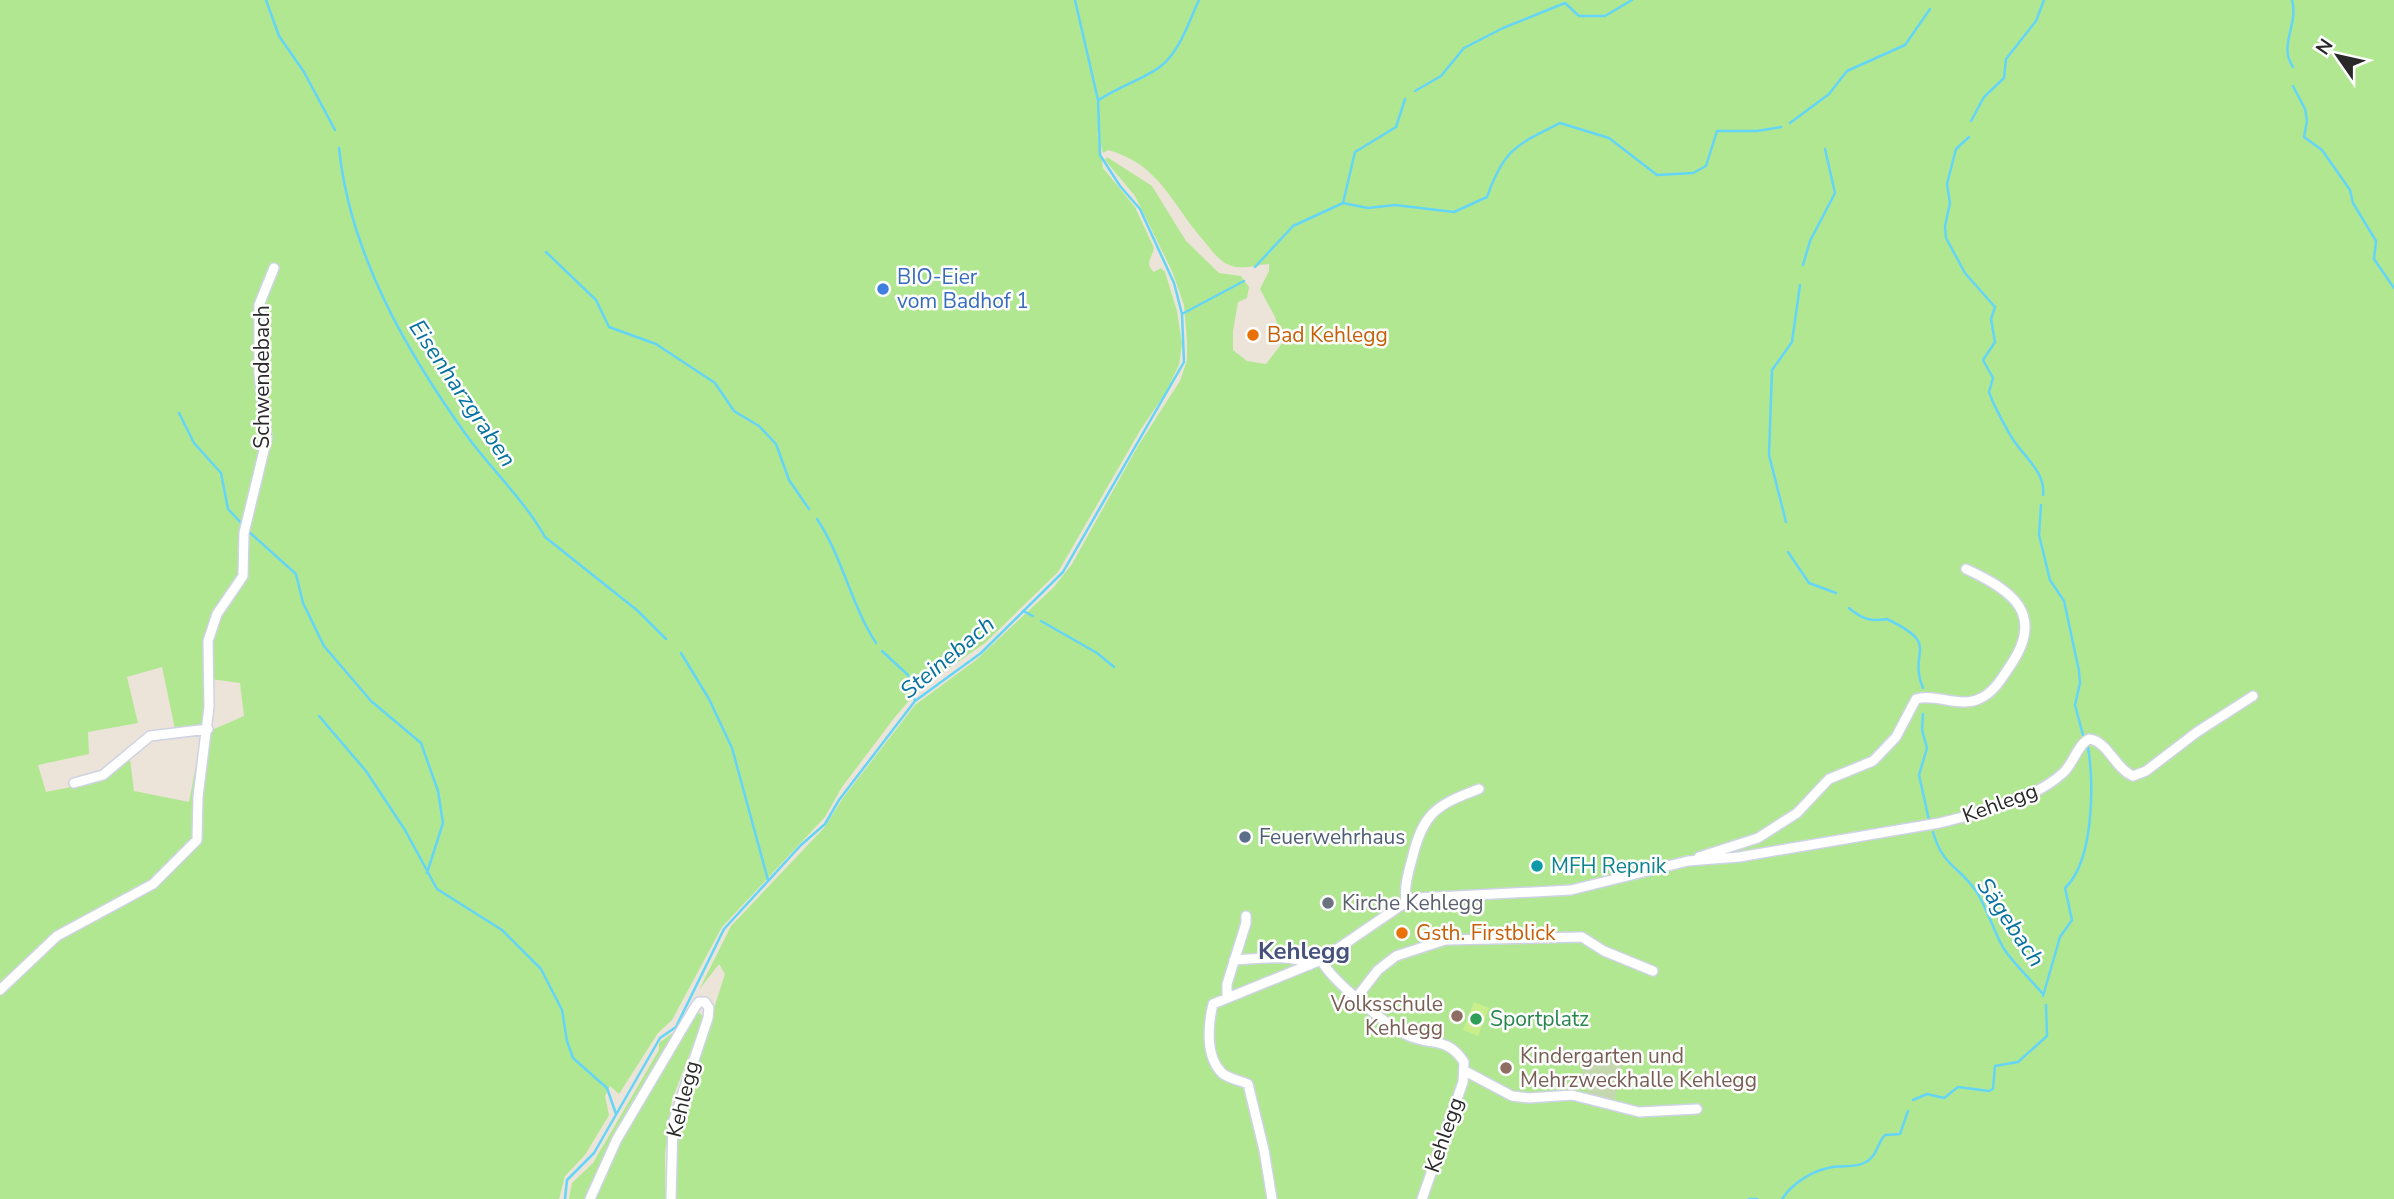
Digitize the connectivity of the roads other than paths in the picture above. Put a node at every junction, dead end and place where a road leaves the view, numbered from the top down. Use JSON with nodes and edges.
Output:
{"nodes":[{"id":1,"x":274,"y":268,"type":"dead end"},
{"id":2,"x":1966,"y":569,"type":"dead end"},
{"id":3,"x":2253,"y":696,"type":"dead end"},
{"id":4,"x":208,"y":729,"type":"junction"},
{"id":5,"x":74,"y":783,"type":"dead end"},
{"id":6,"x":1479,"y":789,"type":"dead end"},
{"id":7,"x":1688,"y":861,"type":"junction"},
{"id":8,"x":1406,"y":902,"type":"junction"},
{"id":9,"x":1246,"y":916,"type":"dead end"},
{"id":10,"x":1234,"y":960,"type":"junction"},
{"id":11,"x":1321,"y":960,"type":"junction"},
{"id":12,"x":1310,"y":965,"type":"junction"},
{"id":13,"x":1654,"y":971,"type":"dead end"},
{"id":14,"x":3,"y":989,"type":"edge"},
{"id":15,"x":1227,"y":996,"type":"junction"},
{"id":16,"x":1357,"y":997,"type":"junction"},
{"id":17,"x":1465,"y":1071,"type":"junction"},
{"id":18,"x":1698,"y":1109,"type":"dead end"},
{"id":19,"x":590,"y":1199,"type":"edge"},
{"id":20,"x":671,"y":1199,"type":"edge"},
{"id":21,"x":1272,"y":1199,"type":"edge"},
{"id":22,"x":1422,"y":1199,"type":"edge"}],
"edges":[{"from":1,"to":4,"type":"street","name":"Schwendebach"},
{"from":2,"to":7,"type":"street","name":"Kehlegg"},
{"from":3,"to":7,"type":"street","name":"Kehlegg"},
{"from":4,"to":5,"type":"street"},
{"from":4,"to":14,"type":"street","name":"Schwendebach"},
{"from":6,"to":8,"type":"street"},
{"from":7,"to":8,"type":"street","name":"Kehlegg"},
{"from":8,"to":11,"type":"street","name":"Kehlegg"},
{"from":9,"to":10,"type":"street"},
{"from":10,"to":12,"type":"street"},
{"from":10,"to":15,"type":"street"},
{"from":11,"to":12,"type":"street","name":"Kehlegg"},
{"from":11,"to":16,"type":"street","name":"Kehlegg"},
{"from":12,"to":15,"type":"street","name":"Kehlegg"},
{"from":13,"to":16,"type":"street"},
{"from":15,"to":21,"type":"street"},
{"from":16,"to":17,"type":"street","name":"Kehlegg"},
{"from":17,"to":18,"type":"street","name":"Kehlegg"},
{"from":17,"to":22,"type":"street","name":"Kehlegg"},
{"from":19,"to":20,"type":"street","name":"Kehlegg"}]}
